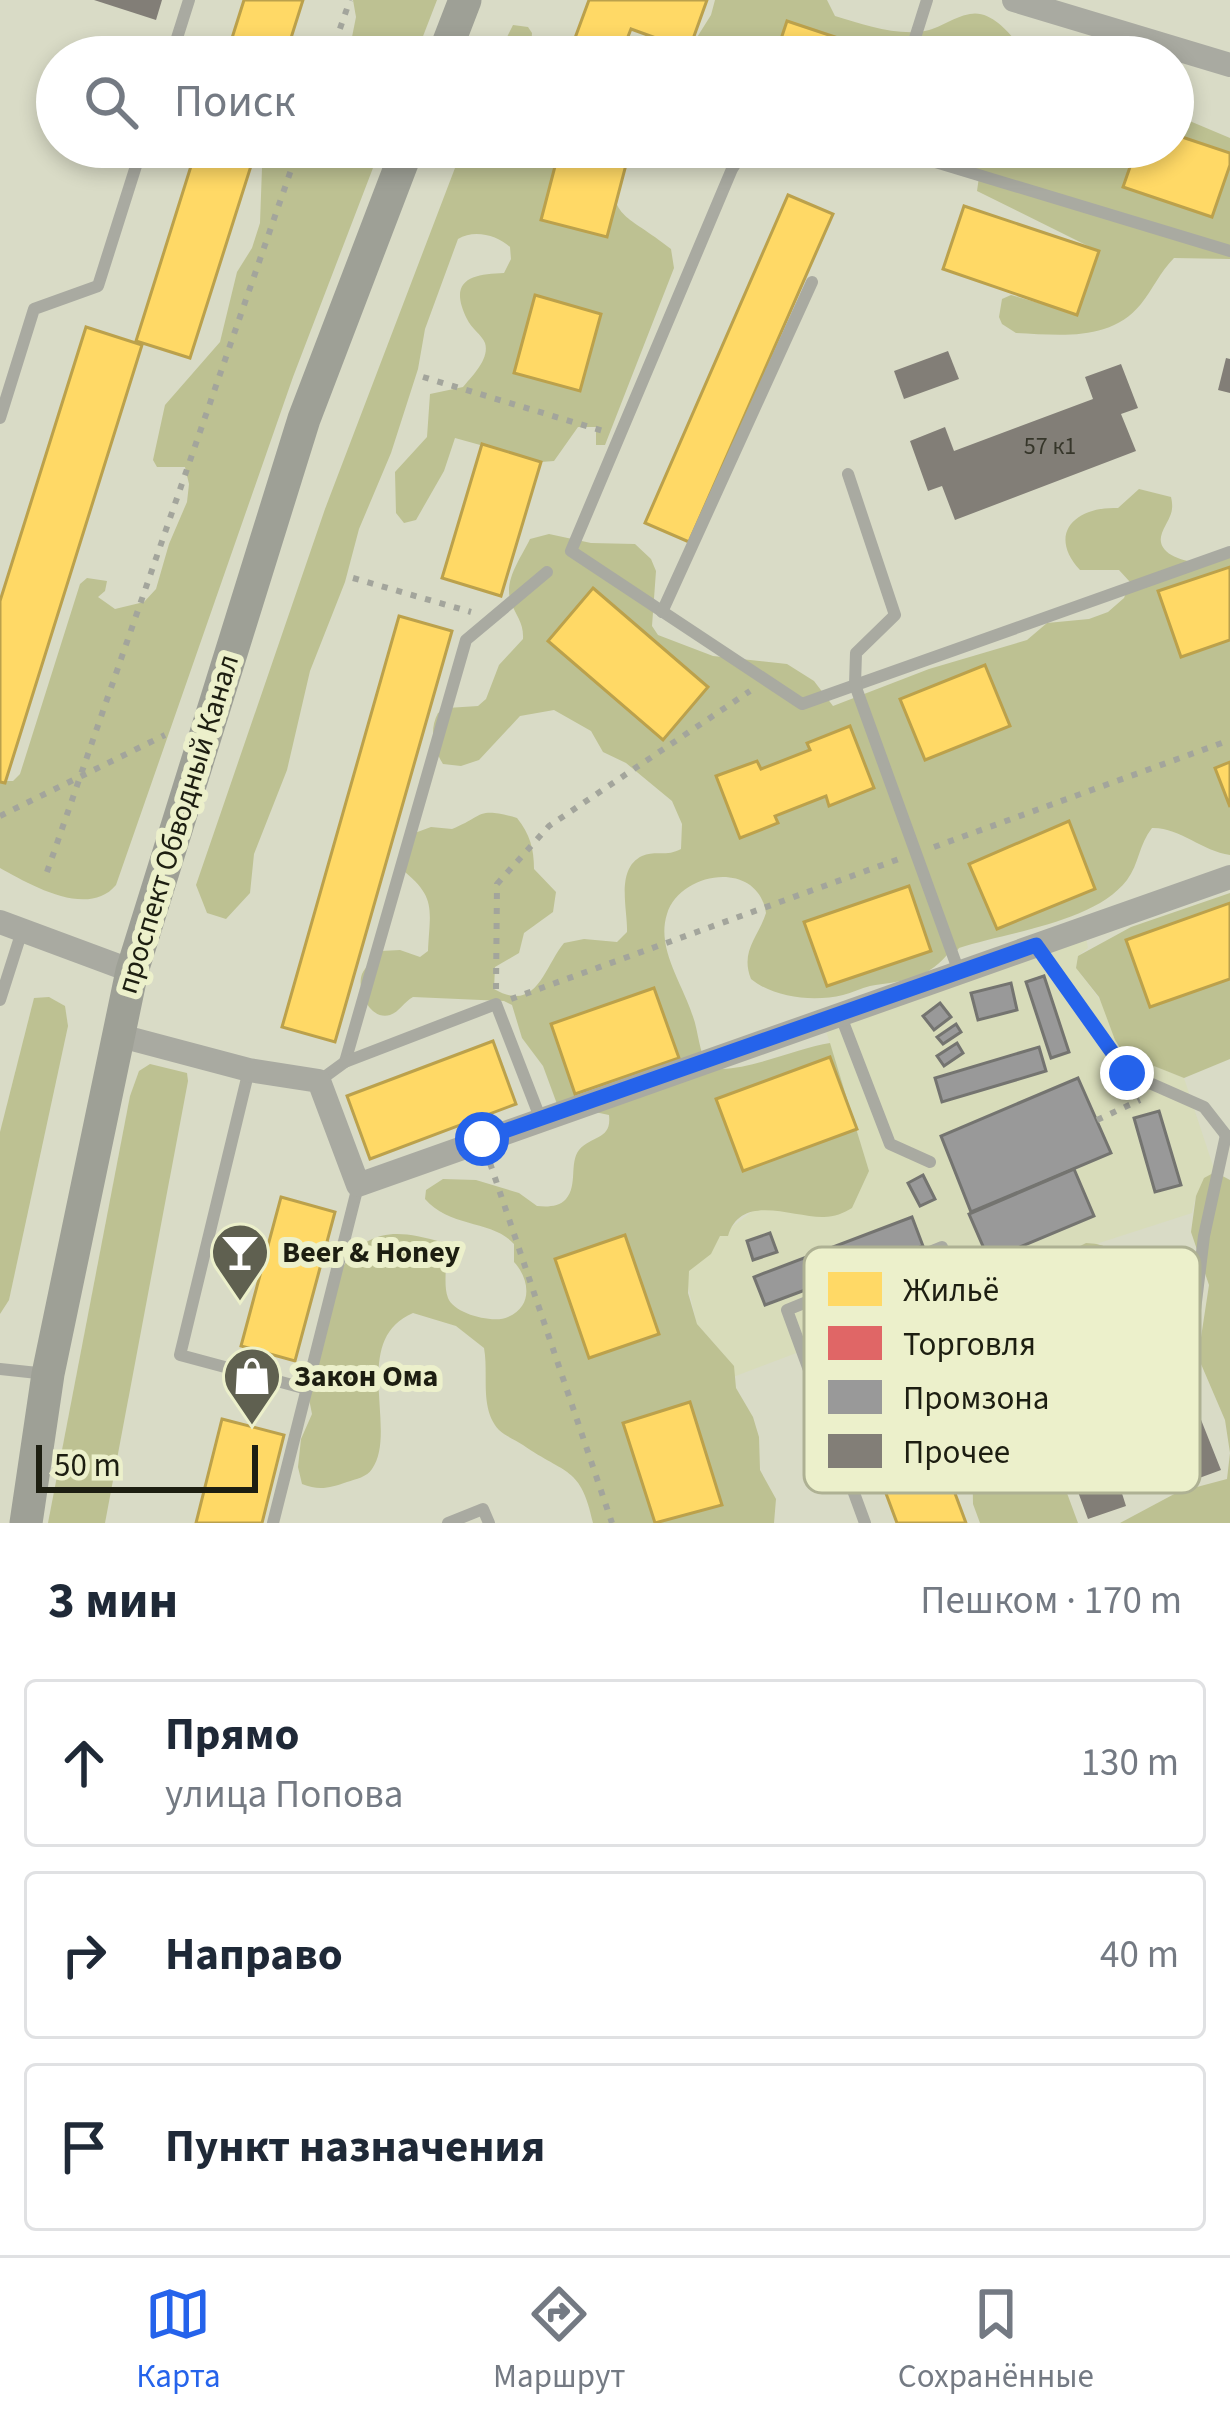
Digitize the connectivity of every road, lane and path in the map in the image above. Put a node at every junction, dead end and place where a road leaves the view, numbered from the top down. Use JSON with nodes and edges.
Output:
{"nodes":[{"id":1,"x":189,"y":0,"type":"edge"},
{"id":2,"x":350,"y":0,"type":"edge"},
{"id":3,"x":465,"y":0,"type":"edge"},
{"id":4,"x":927,"y":0,"type":"edge"},
{"id":5,"x":1014,"y":0,"type":"edge"},
{"id":6,"x":178,"y":36,"type":"edge"},
{"id":7,"x":337,"y":36,"type":"edge"},
{"id":8,"x":451,"y":36,"type":"edge"},
{"id":9,"x":916,"y":36,"type":"edge"},
{"id":10,"x":1134,"y":36,"type":"edge"},
{"id":11,"x":1194,"y":54,"type":"edge"},
{"id":12,"x":1230,"y":65,"type":"edge"},
{"id":13,"x":135,"y":168,"type":"edge"},
{"id":14,"x":292,"y":168,"type":"edge"},
{"id":15,"x":400,"y":168,"type":"edge"},
{"id":16,"x":955,"y":168,"type":"edge"},
{"id":17,"x":732,"y":169,"type":"edge"},
{"id":18,"x":1230,"y":251,"type":"edge"},
{"id":19,"x":812,"y":282,"type":"dead end"},
{"id":20,"x":423,"y":377,"type":"dead end"},
{"id":21,"x":0,"y":418,"type":"edge"},
{"id":22,"x":620,"y":436,"type":"junction"},
{"id":23,"x":848,"y":474,"type":"dead end"},
{"id":24,"x":1230,"y":552,"type":"edge"},
{"id":25,"x":547,"y":572,"type":"dead end"},
{"id":26,"x":353,"y":578,"type":"dead end"},
{"id":27,"x":662,"y":612,"type":"junction"},
{"id":28,"x":492,"y":618,"type":"junction"},
{"id":29,"x":766,"y":680,"type":"junction"},
{"id":30,"x":855,"y":685,"type":"junction"},
{"id":31,"x":165,"y":736,"type":"dead end"},
{"id":32,"x":1230,"y":740,"type":"edge"},
{"id":33,"x":80,"y":776,"type":"junction"},
{"id":34,"x":0,"y":816,"type":"edge"},
{"id":35,"x":916,"y":853,"type":"junction"},
{"id":36,"x":47,"y":872,"type":"dead end"},
{"id":37,"x":1230,"y":877,"type":"edge"},
{"id":38,"x":11,"y":926,"type":"edge"},
{"id":39,"x":1036,"y":945,"type":"junction"},
{"id":40,"x":132,"y":971,"type":"junction"},
{"id":41,"x":959,"y":971,"type":"junction"},
{"id":42,"x":0,"y":1000,"type":"edge"},
{"id":43,"x":496,"y":1004,"type":"junction"},
{"id":44,"x":839,"y":1013,"type":"junction"},
{"id":45,"x":118,"y":1035,"type":"junction"},
{"id":46,"x":345,"y":1062,"type":"junction"},
{"id":47,"x":249,"y":1070,"type":"junction"},
{"id":48,"x":319,"y":1081,"type":"junction"},
{"id":49,"x":1166,"y":1090,"type":"junction"},
{"id":50,"x":541,"y":1120,"type":"junction"},
{"id":51,"x":1096,"y":1120,"type":"dead end"},
{"id":52,"x":1228,"y":1137,"type":"edge"},
{"id":53,"x":482,"y":1139,"type":"junction"},
{"id":54,"x":930,"y":1162,"type":"dead end"},
{"id":55,"x":358,"y":1185,"type":"junction"},
{"id":56,"x":1200,"y":1269,"type":"edge"},
{"id":57,"x":804,"y":1303,"type":"edge"},
{"id":58,"x":804,"y":1356,"type":"edge"},
{"id":59,"x":0,"y":1369,"type":"edge"},
{"id":60,"x":48,"y":1374,"type":"junction"},
{"id":61,"x":307,"y":1389,"type":"junction"},
{"id":62,"x":854,"y":1493,"type":"edge"},
{"id":63,"x":26,"y":1523,"type":"edge"},
{"id":64,"x":273,"y":1523,"type":"edge"},
{"id":65,"x":448,"y":1523,"type":"edge"},
{"id":66,"x":489,"y":1523,"type":"edge"},
{"id":67,"x":612,"y":1523,"type":"edge"},
{"id":68,"x":865,"y":1523,"type":"edge"}],
"edges":[{"from":1,"to":6,"type":"lane"},
{"from":2,"to":7,"type":"path"},
{"from":3,"to":8,"type":"main road"},
{"from":4,"to":9,"type":"lane"},
{"from":5,"to":10,"type":"street"},
{"from":11,"to":12,"type":"street"},
{"from":13,"to":21,"type":"lane"},
{"from":14,"to":33,"type":"path"},
{"from":15,"to":40,"type":"main road","name":"проспект Обводный Канал"},
{"from":16,"to":18,"type":"lane"},
{"from":17,"to":22,"type":"lane"},
{"from":19,"to":27,"type":"lane"},
{"from":20,"to":22,"type":"path"},
{"from":22,"to":27,"type":"lane"},
{"from":23,"to":30,"type":"lane"},
{"from":24,"to":30,"type":"lane"},
{"from":25,"to":28,"type":"lane"},
{"from":26,"to":28,"type":"path"},
{"from":27,"to":29,"type":"lane"},
{"from":28,"to":46,"type":"lane"},
{"from":29,"to":30,"type":"lane"},
{"from":29,"to":43,"type":"path"},
{"from":30,"to":35,"type":"lane"},
{"from":31,"to":33,"type":"path"},
{"from":32,"to":35,"type":"path"},
{"from":33,"to":34,"type":"path"},
{"from":33,"to":36,"type":"path"},
{"from":35,"to":41,"type":"lane"},
{"from":35,"to":43,"type":"path"},
{"from":37,"to":39,"type":"street"},
{"from":38,"to":40,"type":"street"},
{"from":38,"to":42,"type":"lane"},
{"from":39,"to":41,"type":"street"},
{"from":39,"to":49,"type":"lane"},
{"from":40,"to":45,"type":"main road","name":"проспект Обводный Канал"},
{"from":41,"to":44,"type":"street"},
{"from":43,"to":46,"type":"lane"},
{"from":43,"to":50,"type":"lane"},
{"from":44,"to":50,"type":"street"},
{"from":44,"to":54,"type":"lane"},
{"from":45,"to":47,"type":"street"},
{"from":45,"to":60,"type":"main road","name":"проспект Обводный Канал"},
{"from":46,"to":48,"type":"lane"},
{"from":47,"to":48,"type":"street"},
{"from":47,"to":61,"type":"lane"},
{"from":48,"to":55,"type":"street"},
{"from":49,"to":51,"type":"path"},
{"from":49,"to":52,"type":"lane"},
{"from":50,"to":53,"type":"street"},
{"from":52,"to":56,"type":"lane"},
{"from":53,"to":55,"type":"street"},
{"from":53,"to":67,"type":"path"},
{"from":55,"to":61,"type":"lane"},
{"from":57,"to":58,"type":"lane"},
{"from":59,"to":60,"type":"lane"},
{"from":60,"to":63,"type":"main road","name":"проспект Обводный Канал"},
{"from":61,"to":64,"type":"lane"},
{"from":62,"to":68,"type":"lane"},
{"from":65,"to":66,"type":"lane"}]}
